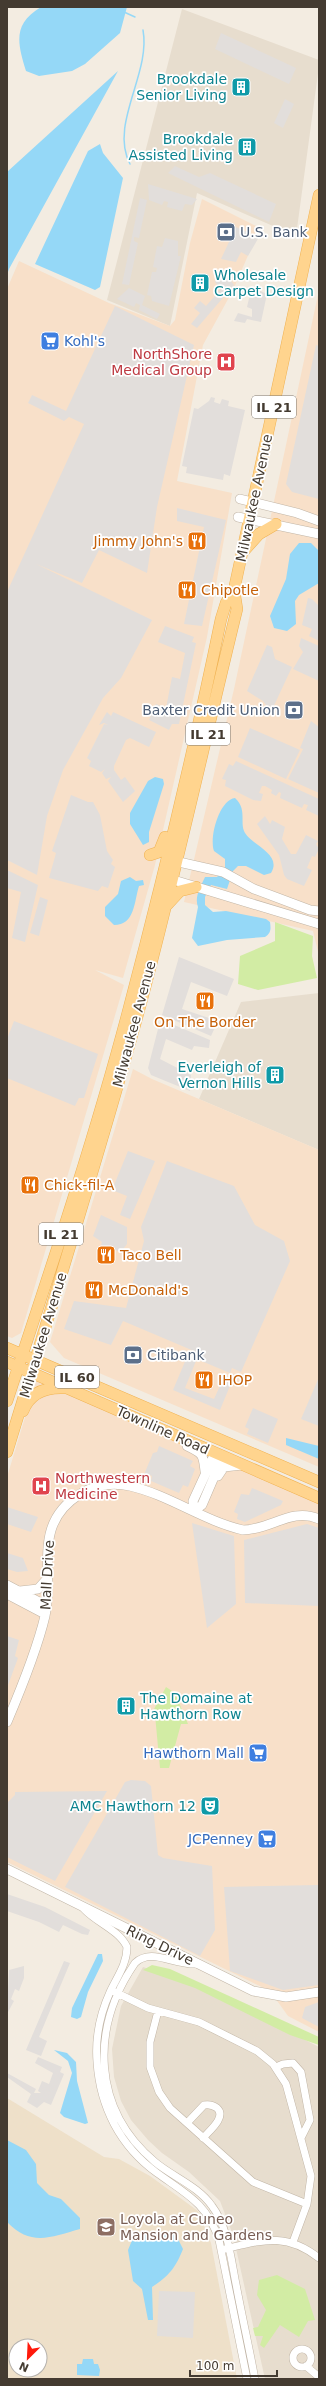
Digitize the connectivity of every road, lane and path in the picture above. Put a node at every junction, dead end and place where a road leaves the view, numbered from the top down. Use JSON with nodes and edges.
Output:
{"nodes":[{"id":1,"x":319,"y":195,"type":"edge"},
{"id":2,"x":240,"y":499,"type":"dead end"},
{"id":3,"x":253,"y":503,"type":"junction"},
{"id":4,"x":238,"y":517,"type":"dead end"},
{"id":5,"x":250,"y":519,"type":"junction"},
{"id":6,"x":319,"y":521,"type":"edge"},
{"id":7,"x":276,"y":524,"type":"junction"},
{"id":8,"x":319,"y":534,"type":"edge"},
{"id":9,"x":242,"y":553,"type":"junction"},
{"id":10,"x":234,"y":590,"type":"junction"},
{"id":11,"x":189,"y":769,"type":"junction"},
{"id":12,"x":150,"y":855,"type":"dead end"},
{"id":13,"x":171,"y":860,"type":"junction"},
{"id":14,"x":167,"y":878,"type":"junction"},
{"id":15,"x":197,"y":887,"type":"junction"},
{"id":16,"x":165,"y":907,"type":"junction"},
{"id":17,"x":319,"y":912,"type":"edge"},
{"id":18,"x":319,"y":924,"type":"edge"},
{"id":19,"x":31,"y":1332,"type":"junction"},
{"id":20,"x":7,"y":1346,"type":"edge"},
{"id":21,"x":24,"y":1355,"type":"junction"},
{"id":22,"x":36,"y":1359,"type":"junction"},
{"id":23,"x":7,"y":1362,"type":"edge"},
{"id":24,"x":19,"y":1367,"type":"junction"},
{"id":25,"x":32,"y":1372,"type":"junction"},
{"id":26,"x":7,"y":1384,"type":"edge"},
{"id":27,"x":70,"y":1388,"type":"junction"},
{"id":28,"x":7,"y":1401,"type":"edge"},
{"id":29,"x":133,"y":1416,"type":"junction"},
{"id":30,"x":7,"y":1454,"type":"edge"},
{"id":31,"x":219,"y":1454,"type":"junction"},
{"id":32,"x":244,"y":1465,"type":"junction"},
{"id":33,"x":205,"y":1471,"type":"junction"},
{"id":34,"x":319,"y":1482,"type":"edge"},
{"id":35,"x":205,"y":1497,"type":"junction"},
{"id":36,"x":319,"y":1498,"type":"edge"},
{"id":37,"x":194,"y":1511,"type":"junction"},
{"id":38,"x":319,"y":1519,"type":"edge"},
{"id":39,"x":46,"y":1580,"type":"junction"},
{"id":40,"x":7,"y":1585,"type":"edge"},
{"id":41,"x":20,"y":1591,"type":"junction"},
{"id":42,"x":7,"y":1594,"type":"edge"},
{"id":43,"x":45,"y":1614,"type":"junction"},
{"id":44,"x":7,"y":1722,"type":"edge"},
{"id":45,"x":7,"y":1869,"type":"edge"},
{"id":46,"x":83,"y":1907,"type":"junction"},
{"id":47,"x":198,"y":1964,"type":"junction"},
{"id":48,"x":111,"y":1990,"type":"junction"},
{"id":49,"x":319,"y":1992,"type":"edge"},
{"id":50,"x":118,"y":1994,"type":"junction"},
{"id":51,"x":158,"y":2011,"type":"junction"},
{"id":52,"x":276,"y":2068,"type":"junction"},
{"id":53,"x":187,"y":2123,"type":"junction"},
{"id":54,"x":203,"y":2138,"type":"junction"},
{"id":55,"x":302,"y":2138,"type":"junction"},
{"id":56,"x":307,"y":2204,"type":"junction"},
{"id":57,"x":293,"y":2242,"type":"junction"},
{"id":58,"x":225,"y":2249,"type":"junction"},
{"id":59,"x":319,"y":2258,"type":"edge"},
{"id":60,"x":306,"y":2366,"type":"dead end"},
{"id":61,"x":319,"y":2377,"type":"edge"},
{"id":62,"x":247,"y":2379,"type":"edge"},
{"id":63,"x":255,"y":2379,"type":"edge"}],
"edges":[{"from":1,"to":3,"type":"main road","name":"Milwaukee Avenue","number":"IL 21"},
{"from":2,"to":3,"type":"street"},
{"from":3,"to":5,"type":"main road","name":"Milwaukee Avenue","number":"IL 21"},
{"from":3,"to":6,"type":"street"},
{"from":4,"to":5,"type":"street"},
{"from":5,"to":7,"type":"street"},
{"from":5,"to":9,"type":"main road","name":"Milwaukee Avenue","number":"IL 21"},
{"from":7,"to":8,"type":"street"},
{"from":7,"to":9,"type":"main road"},
{"from":9,"to":10,"type":"main road","name":"Milwaukee Avenue","number":"IL 21"},
{"from":10,"to":11,"type":"main road","name":"Milwaukee Avenue","number":"IL 21"},
{"from":10,"to":13,"type":"main road","name":"Milwaukee Avenue","number":"IL 21"},
{"from":11,"to":12,"type":"main road"},
{"from":11,"to":13,"type":"main road","name":"Milwaukee Avenue","number":"IL 21"},
{"from":13,"to":14,"type":"main road","name":"Milwaukee Avenue","number":"IL 21"},
{"from":13,"to":17,"type":"street"},
{"from":14,"to":15,"type":"street"},
{"from":14,"to":16,"type":"main road","name":"Milwaukee Avenue","number":"IL 21"},
{"from":14,"to":19,"type":"main road","name":"Milwaukee Avenue","number":"IL 21"},
{"from":15,"to":16,"type":"main road"},
{"from":15,"to":18,"type":"street"},
{"from":16,"to":22,"type":"main road","name":"Milwaukee Avenue","number":"IL 21"},
{"from":19,"to":20,"type":"main road"},
{"from":19,"to":21,"type":"main road","name":"Milwaukee Avenue","number":"IL 21"},
{"from":20,"to":21,"type":"main road","name":"Townline Road","number":"IL 60"},
{"from":21,"to":22,"type":"main road","name":"Townline Road","number":"IL 60"},
{"from":21,"to":24,"type":"main road","name":"Milwaukee Avenue","number":"IL 21"},
{"from":22,"to":25,"type":"main road","name":"Milwaukee Avenue","number":"IL 21"},
{"from":22,"to":34,"type":"main road","name":"Townline Road","number":"IL 60"},
{"from":23,"to":24,"type":"main road","name":"Townline Road","number":"IL 60"},
{"from":24,"to":25,"type":"main road","name":"Townline Road","number":"IL 60"},
{"from":24,"to":28,"type":"main road","name":"Milwaukee Avenue","number":"IL 21"},
{"from":25,"to":27,"type":"main road","name":"Townline Road","number":"IL 60"},
{"from":25,"to":30,"type":"main road","name":"Milwaukee Avenue","number":"IL 21"},
{"from":26,"to":28,"type":"main road"},
{"from":27,"to":29,"type":"main road","name":"Townline Road","number":"IL 60"},
{"from":27,"to":30,"type":"main road"},
{"from":29,"to":31,"type":"main road","name":"Townline Road","number":"IL 60"},
{"from":29,"to":33,"type":"street"},
{"from":31,"to":32,"type":"main road","name":"Townline Road","number":"IL 60"},
{"from":31,"to":33,"type":"street"},
{"from":31,"to":35,"type":"street"},
{"from":32,"to":35,"type":"street"},
{"from":32,"to":36,"type":"main road","name":"Townline Road","number":"IL 60"},
{"from":33,"to":37,"type":"street"},
{"from":35,"to":37,"type":"street"},
{"from":37,"to":38,"type":"street","name":"Mall Drive"},
{"from":37,"to":39,"type":"street","name":"Mall Drive"},
{"from":39,"to":41,"type":"street"},
{"from":39,"to":43,"type":"street","name":"Mall Drive"},
{"from":40,"to":41,"type":"street"},
{"from":41,"to":43,"type":"street"},
{"from":42,"to":43,"type":"street"},
{"from":43,"to":44,"type":"street","name":"Mall Drive"},
{"from":45,"to":46,"type":"street","name":"Ring Drive"},
{"from":46,"to":47,"type":"street","name":"Ring Drive"},
{"from":46,"to":48,"type":"street"},
{"from":47,"to":49,"type":"street","name":"Ring Drive"},
{"from":47,"to":50,"type":"street"},
{"from":48,"to":50,"type":"street"},
{"from":48,"to":58,"type":"street"},
{"from":50,"to":51,"type":"street"},
{"from":50,"to":58,"type":"street"},
{"from":51,"to":52,"type":"street"},
{"from":51,"to":53,"type":"street"},
{"from":52,"to":55,"type":"street"},
{"from":52,"to":55,"type":"street"},
{"from":53,"to":54,"type":"street"},
{"from":53,"to":54,"type":"street"},
{"from":54,"to":56,"type":"street"},
{"from":55,"to":56,"type":"street"},
{"from":56,"to":57,"type":"street"},
{"from":57,"to":58,"type":"street"},
{"from":57,"to":59,"type":"street"},
{"from":58,"to":62,"type":"street"},
{"from":58,"to":63,"type":"street"},
{"from":60,"to":61,"type":"street"}]}
